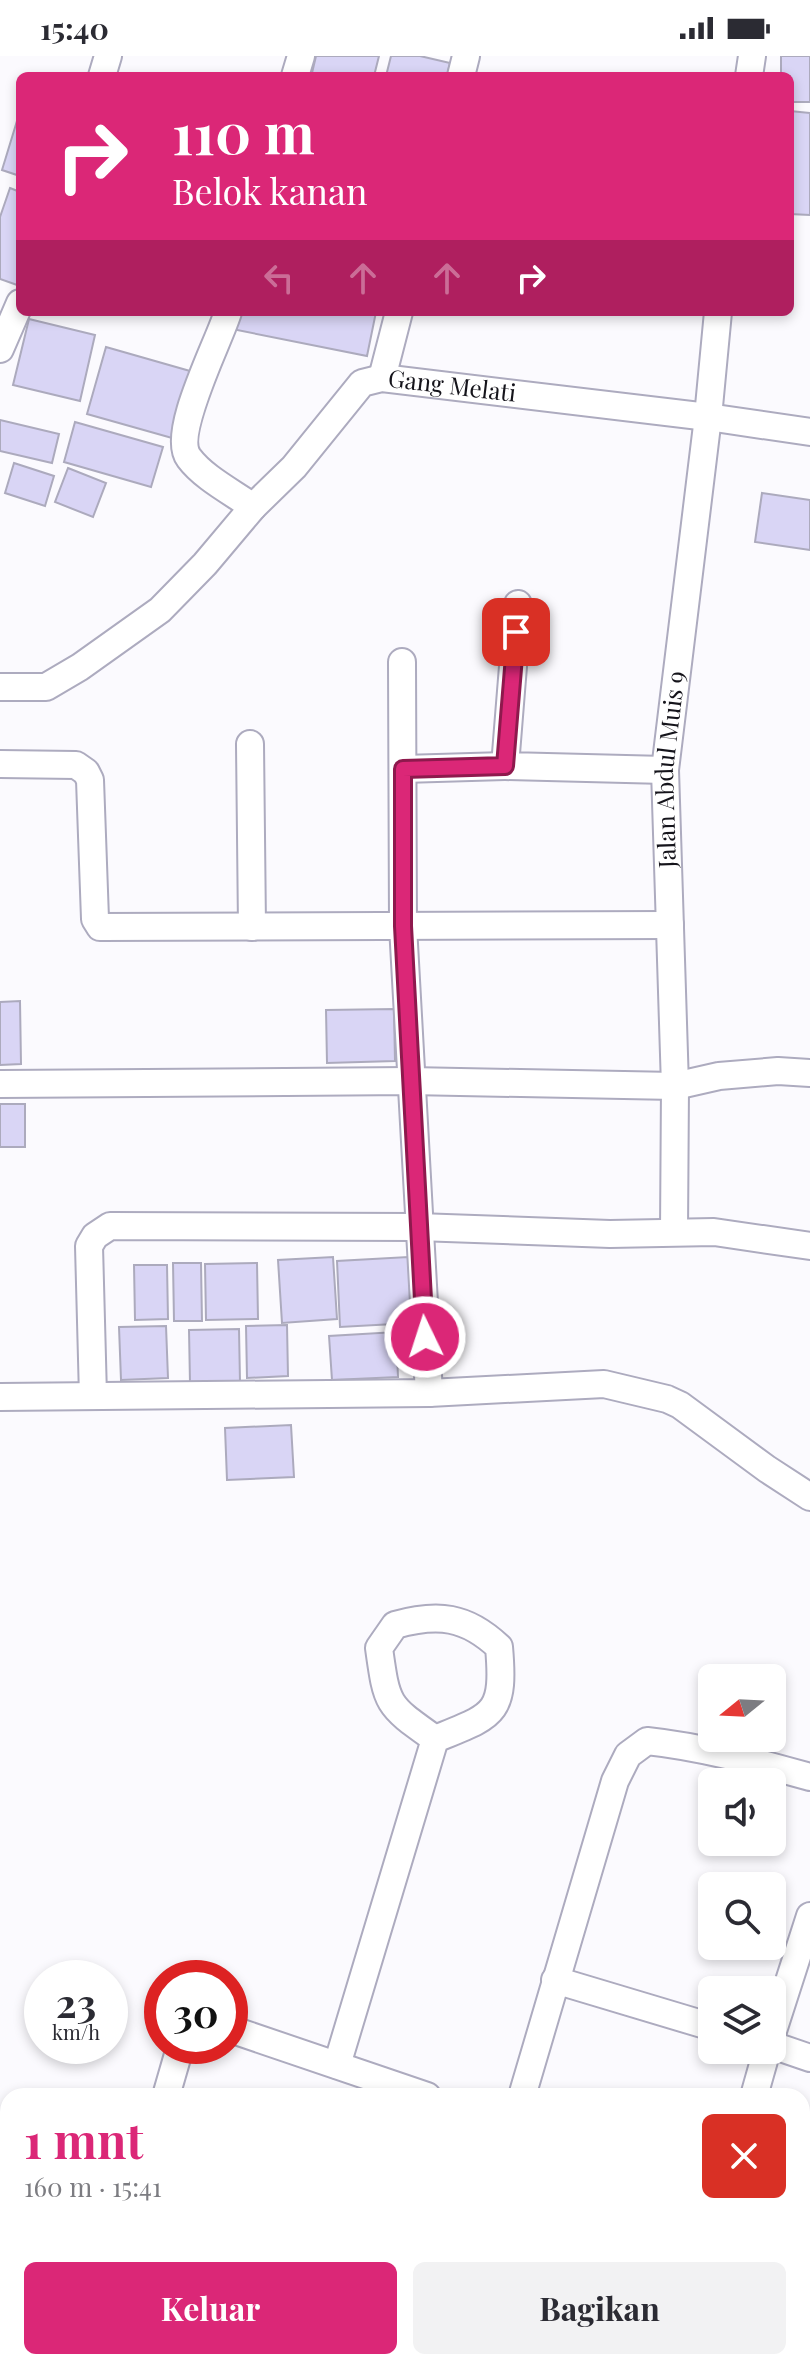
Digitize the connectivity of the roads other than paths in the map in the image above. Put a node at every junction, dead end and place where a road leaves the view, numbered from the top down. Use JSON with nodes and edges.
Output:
{"nodes":[{"id":1,"x":16,"y":312,"type":"edge"},
{"id":2,"x":227,"y":316,"type":"edge"},
{"id":3,"x":398,"y":316,"type":"edge"},
{"id":4,"x":718,"y":316,"type":"edge"},
{"id":5,"x":0,"y":349,"type":"edge"},
{"id":6,"x":382,"y":378,"type":"junction"},
{"id":7,"x":708,"y":417,"type":"junction"},
{"id":8,"x":810,"y":432,"type":"edge"},
{"id":9,"x":253,"y":507,"type":"junction"},
{"id":10,"x":518,"y":604,"type":"dead end"},
{"id":11,"x":402,"y":662,"type":"dead end"},
{"id":12,"x":0,"y":687,"type":"edge"},
{"id":13,"x":250,"y":744,"type":"dead end"},
{"id":14,"x":0,"y":764,"type":"edge"},
{"id":15,"x":505,"y":766,"type":"junction"},
{"id":16,"x":403,"y":769,"type":"junction"},
{"id":17,"x":665,"y":770,"type":"junction"},
{"id":18,"x":670,"y":925,"type":"junction"},
{"id":19,"x":403,"y":926,"type":"junction"},
{"id":20,"x":252,"y":927,"type":"junction"},
{"id":21,"x":810,"y":1073,"type":"edge"},
{"id":22,"x":410,"y":1081,"type":"junction"},
{"id":23,"x":0,"y":1084,"type":"edge"},
{"id":24,"x":675,"y":1086,"type":"junction"},
{"id":25,"x":418,"y":1227,"type":"junction"},
{"id":26,"x":674,"y":1231,"type":"junction"},
{"id":27,"x":810,"y":1246,"type":"edge"},
{"id":28,"x":429,"y":1393,"type":"junction"},
{"id":29,"x":93,"y":1396,"type":"junction"},
{"id":30,"x":0,"y":1397,"type":"edge"},
{"id":31,"x":810,"y":1497,"type":"edge"},
{"id":32,"x":435,"y":1739,"type":"junction"},
{"id":33,"x":810,"y":1777,"type":"edge"},
{"id":34,"x":810,"y":1916,"type":"edge"},
{"id":35,"x":555,"y":1980,"type":"junction"},
{"id":36,"x":786,"y":1991,"type":"edge"},
{"id":37,"x":698,"y":2023,"type":"edge"},
{"id":38,"x":248,"y":2035,"type":"edge"},
{"id":39,"x":786,"y":2050,"type":"edge"},
{"id":40,"x":810,"y":2058,"type":"edge"},
{"id":41,"x":175,"y":2064,"type":"edge"},
{"id":42,"x":763,"y":2064,"type":"edge"},
{"id":43,"x":337,"y":2065,"type":"junction"},
{"id":44,"x":168,"y":2088,"type":"edge"},
{"id":45,"x":404,"y":2088,"type":"edge"},
{"id":46,"x":524,"y":2088,"type":"edge"},
{"id":47,"x":756,"y":2088,"type":"edge"}],
"edges":[{"from":1,"to":5,"type":"street"},
{"from":2,"to":9,"type":"street"},
{"from":3,"to":6,"type":"street"},
{"from":4,"to":7,"type":"street","name":"Jalan Abdul Muis 9"},
{"from":6,"to":7,"type":"street","name":"Gang Melati"},
{"from":6,"to":9,"type":"street","name":"Gang Melati"},
{"from":7,"to":8,"type":"street","name":"Gang Melati"},
{"from":7,"to":17,"type":"street","name":"Jalan Abdul Muis 9"},
{"from":9,"to":12,"type":"street","name":"Gang Melati"},
{"from":10,"to":15,"type":"street"},
{"from":11,"to":16,"type":"street"},
{"from":13,"to":20,"type":"street"},
{"from":14,"to":20,"type":"street"},
{"from":15,"to":16,"type":"street"},
{"from":15,"to":17,"type":"street"},
{"from":16,"to":19,"type":"street"},
{"from":17,"to":18,"type":"street","name":"Jalan Abdul Muis 9"},
{"from":18,"to":19,"type":"street"},
{"from":18,"to":24,"type":"street","name":"Jalan Abdul Muis 9"},
{"from":19,"to":20,"type":"street"},
{"from":19,"to":22,"type":"street"},
{"from":21,"to":24,"type":"street"},
{"from":22,"to":23,"type":"street"},
{"from":22,"to":24,"type":"street"},
{"from":22,"to":25,"type":"street"},
{"from":24,"to":26,"type":"street","name":"Jalan Abdul Muis 9"},
{"from":25,"to":26,"type":"street"},
{"from":25,"to":28,"type":"street"},
{"from":25,"to":29,"type":"street"},
{"from":26,"to":27,"type":"street"},
{"from":28,"to":29,"type":"street"},
{"from":28,"to":31,"type":"street"},
{"from":29,"to":30,"type":"street"},
{"from":32,"to":32,"type":"street"},
{"from":32,"to":43,"type":"street"},
{"from":33,"to":35,"type":"street"},
{"from":34,"to":36,"type":"street"},
{"from":35,"to":37,"type":"street"},
{"from":35,"to":46,"type":"street"},
{"from":38,"to":43,"type":"street"},
{"from":39,"to":40,"type":"street"},
{"from":41,"to":44,"type":"street"},
{"from":42,"to":47,"type":"street"},
{"from":43,"to":45,"type":"street"}]}
